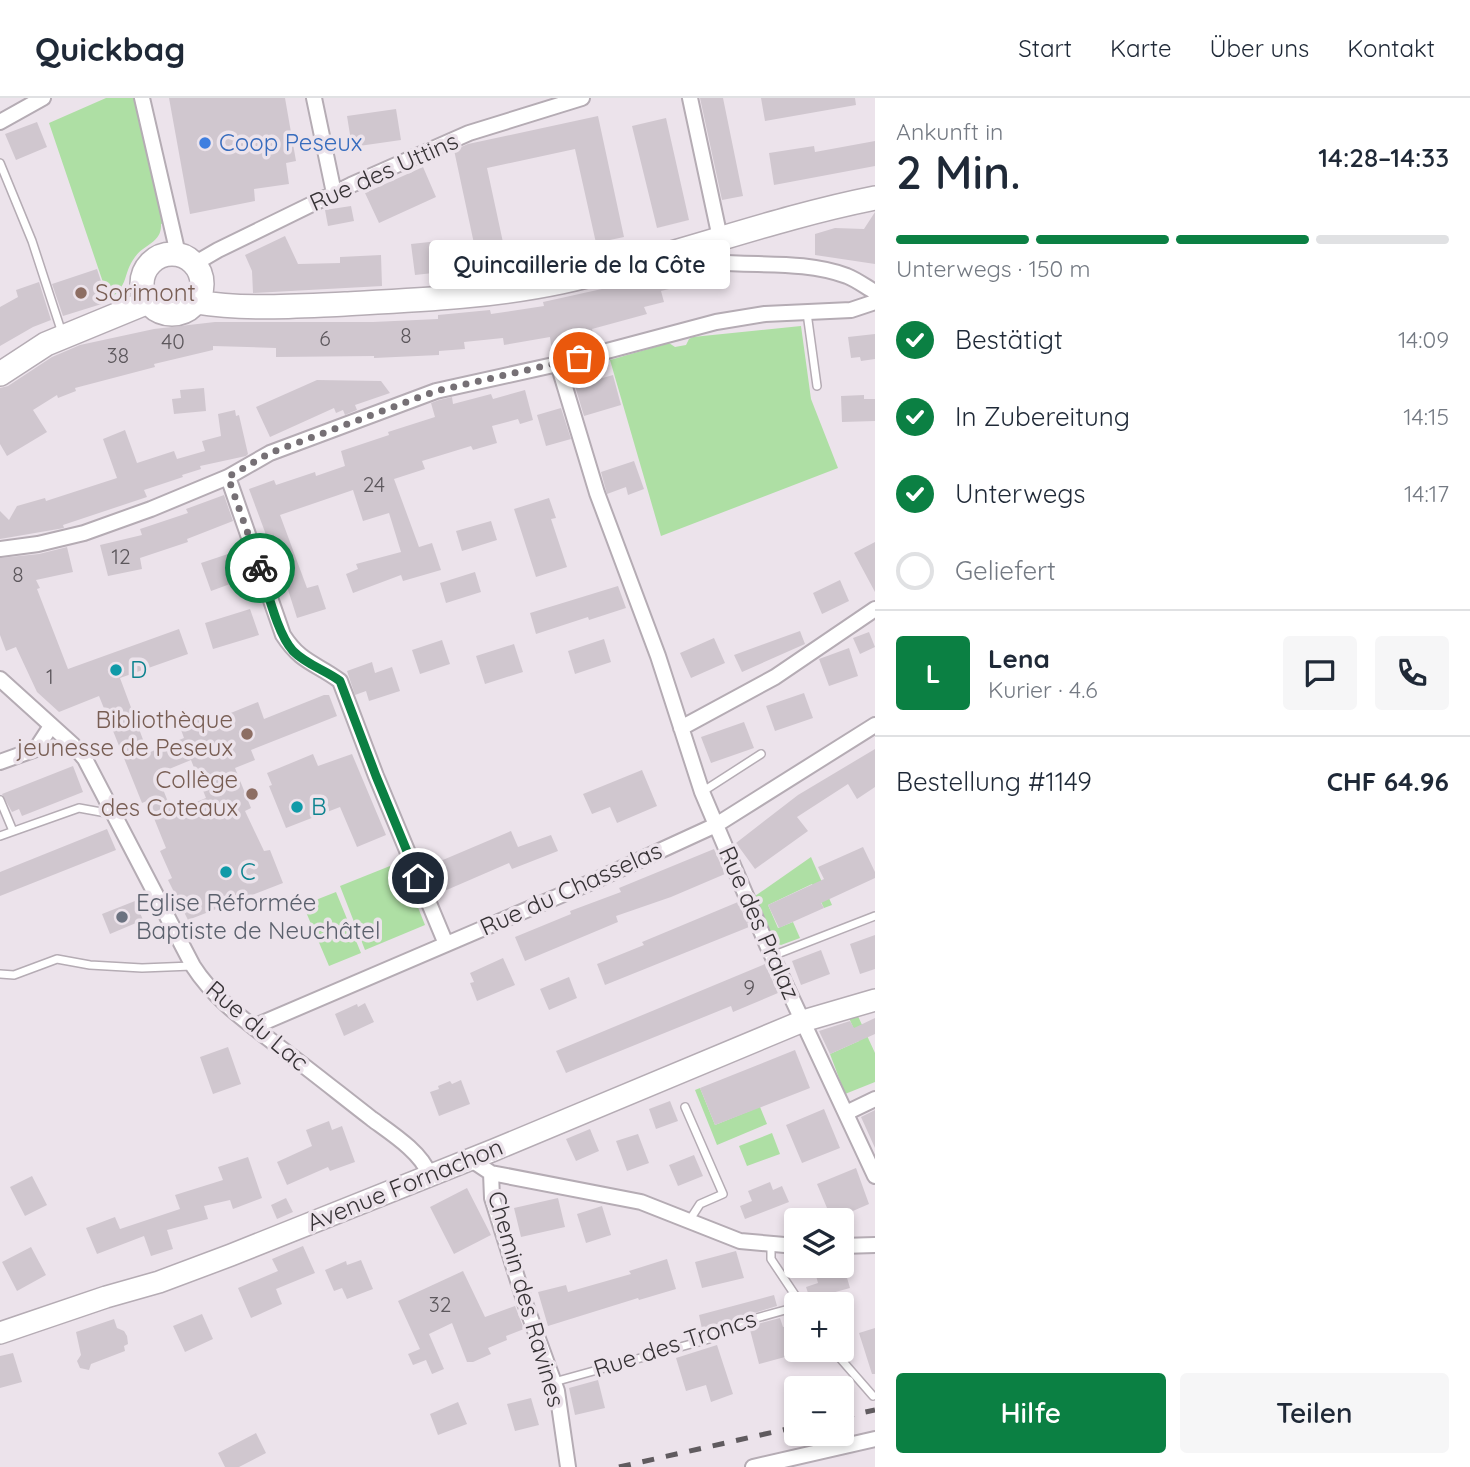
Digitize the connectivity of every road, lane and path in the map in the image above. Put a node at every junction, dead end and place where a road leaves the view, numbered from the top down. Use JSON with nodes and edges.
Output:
{"nodes":[{"id":1,"x":43,"y":98,"type":"edge"},
{"id":2,"x":142,"y":98,"type":"edge"},
{"id":3,"x":314,"y":98,"type":"edge"},
{"id":4,"x":582,"y":98,"type":"edge"},
{"id":5,"x":690,"y":98,"type":"edge"},
{"id":6,"x":0,"y":122,"type":"edge"},
{"id":7,"x":0,"y":163,"type":"edge"},
{"id":8,"x":334,"y":193,"type":"junction"},
{"id":9,"x":875,"y":198,"type":"edge"},
{"id":10,"x":720,"y":239,"type":"junction"},
{"id":11,"x":670,"y":253,"type":"junction"},
{"id":12,"x":186,"y":259,"type":"junction"},
{"id":13,"x":875,"y":292,"type":"edge"},
{"id":14,"x":148,"y":302,"type":"junction"},
{"id":15,"x":196,"y":302,"type":"junction"},
{"id":16,"x":875,"y":302,"type":"edge"},
{"id":17,"x":807,"y":313,"type":"junction"},
{"id":18,"x":63,"y":337,"type":"junction"},
{"id":19,"x":558,"y":364,"type":"junction"},
{"id":20,"x":0,"y":374,"type":"edge"},
{"id":21,"x":817,"y":386,"type":"dead end"},
{"id":22,"x":228,"y":477,"type":"junction"},
{"id":23,"x":0,"y":549,"type":"edge"},
{"id":24,"x":875,"y":609,"type":"edge"},
{"id":25,"x":0,"y":679,"type":"edge"},
{"id":26,"x":875,"y":725,"type":"edge"},
{"id":27,"x":51,"y":726,"type":"junction"},
{"id":28,"x":681,"y":729,"type":"junction"},
{"id":29,"x":761,"y":754,"type":"dead end"},
{"id":30,"x":0,"y":762,"type":"edge"},
{"id":31,"x":702,"y":792,"type":"junction"},
{"id":32,"x":0,"y":800,"type":"edge"},
{"id":33,"x":112,"y":814,"type":"junction"},
{"id":34,"x":716,"y":825,"type":"junction"},
{"id":35,"x":13,"y":831,"type":"junction"},
{"id":36,"x":0,"y":835,"type":"edge"},
{"id":37,"x":875,"y":916,"type":"edge"},
{"id":38,"x":446,"y":944,"type":"junction"},
{"id":39,"x":772,"y":956,"type":"junction"},
{"id":40,"x":193,"y":966,"type":"junction"},
{"id":41,"x":0,"y":974,"type":"edge"},
{"id":42,"x":875,"y":1000,"type":"edge"},
{"id":43,"x":803,"y":1021,"type":"junction"},
{"id":44,"x":253,"y":1027,"type":"junction"},
{"id":45,"x":875,"y":1099,"type":"edge"},
{"id":46,"x":685,"y":1107,"type":"dead end"},
{"id":47,"x":846,"y":1113,"type":"junction"},
{"id":48,"x":470,"y":1159,"type":"junction"},
{"id":49,"x":491,"y":1173,"type":"junction"},
{"id":50,"x":429,"y":1174,"type":"junction"},
{"id":51,"x":875,"y":1176,"type":"edge"},
{"id":52,"x":689,"y":1221,"type":"junction"},
{"id":53,"x":771,"y":1244,"type":"junction"},
{"id":54,"x":784,"y":1245,"type":"edge"},
{"id":55,"x":875,"y":1245,"type":"edge"},
{"id":56,"x":854,"y":1246,"type":"edge"},
{"id":57,"x":793,"y":1292,"type":"edge"},
{"id":58,"x":784,"y":1310,"type":"edge"},
{"id":59,"x":0,"y":1333,"type":"edge"},
{"id":60,"x":843,"y":1362,"type":"edge"},
{"id":61,"x":554,"y":1382,"type":"junction"},
{"id":62,"x":873,"y":1396,"type":"dead end"},
{"id":63,"x":875,"y":1439,"type":"edge"},
{"id":64,"x":568,"y":1467,"type":"edge"},
{"id":65,"x":753,"y":1467,"type":"edge"}],
"edges":[{"from":1,"to":6,"type":"street"},
{"from":2,"to":12,"type":"street"},
{"from":3,"to":8,"type":"street"},
{"from":4,"to":8,"type":"street","name":"Rue des Uttins"},
{"from":5,"to":10,"type":"street"},
{"from":7,"to":18,"type":"lane"},
{"from":8,"to":12,"type":"street","name":"Rue des Uttins"},
{"from":9,"to":10,"type":"main road"},
{"from":10,"to":11,"type":"main road"},
{"from":11,"to":13,"type":"street"},
{"from":11,"to":15,"type":"main road"},
{"from":12,"to":14,"type":"main road"},
{"from":12,"to":15,"type":"main road"},
{"from":14,"to":15,"type":"main road"},
{"from":14,"to":18,"type":"main road"},
{"from":16,"to":17,"type":"street"},
{"from":17,"to":19,"type":"street"},
{"from":17,"to":21,"type":"lane"},
{"from":18,"to":20,"type":"main road"},
{"from":19,"to":22,"type":"street"},
{"from":19,"to":28,"type":"street","name":"Rue des Pralaz"},
{"from":22,"to":23,"type":"street"},
{"from":22,"to":38,"type":"street"},
{"from":24,"to":28,"type":"street"},
{"from":25,"to":27,"type":"street","name":"Rue du Lac"},
{"from":26,"to":34,"type":"street","name":"Rue du Chasselas"},
{"from":27,"to":30,"type":"street"},
{"from":27,"to":33,"type":"street","name":"Rue du Lac"},
{"from":28,"to":31,"type":"street","name":"Rue des Pralaz"},
{"from":29,"to":31,"type":"lane"},
{"from":31,"to":34,"type":"street","name":"Rue des Pralaz"},
{"from":32,"to":35,"type":"lane"},
{"from":33,"to":35,"type":"lane"},
{"from":33,"to":40,"type":"street","name":"Rue du Lac"},
{"from":34,"to":38,"type":"street","name":"Rue du Chasselas"},
{"from":34,"to":39,"type":"street","name":"Rue des Pralaz"},
{"from":35,"to":36,"type":"lane"},
{"from":37,"to":39,"type":"lane"},
{"from":38,"to":44,"type":"street","name":"Rue du Chasselas"},
{"from":39,"to":43,"type":"street","name":"Rue des Pralaz"},
{"from":40,"to":41,"type":"lane"},
{"from":40,"to":44,"type":"street","name":"Rue du Lac"},
{"from":42,"to":43,"type":"street","name":"Avenue Fornachon"},
{"from":43,"to":47,"type":"street","name":"Rue des Pralaz"},
{"from":43,"to":48,"type":"street","name":"Avenue Fornachon"},
{"from":44,"to":50,"type":"street","name":"Rue du Lac"},
{"from":45,"to":47,"type":"street"},
{"from":46,"to":52,"type":"lane"},
{"from":47,"to":51,"type":"street","name":"Rue des Pralaz"},
{"from":48,"to":49,"type":"street"},
{"from":48,"to":50,"type":"street","name":"Avenue Fornachon"},
{"from":49,"to":52,"type":"street"},
{"from":49,"to":61,"type":"street","name":"Chemin des Ravines"},
{"from":50,"to":59,"type":"street","name":"Avenue Fornachon"},
{"from":52,"to":53,"type":"street"},
{"from":53,"to":54,"type":"street"},
{"from":53,"to":57,"type":"lane"},
{"from":55,"to":56,"type":"street"},
{"from":58,"to":61,"type":"lane","name":"Rue des Troncs"},
{"from":60,"to":62,"type":"lane"},
{"from":61,"to":64,"type":"street","name":"Chemin des Ravines"},
{"from":63,"to":65,"type":"street"}]}
